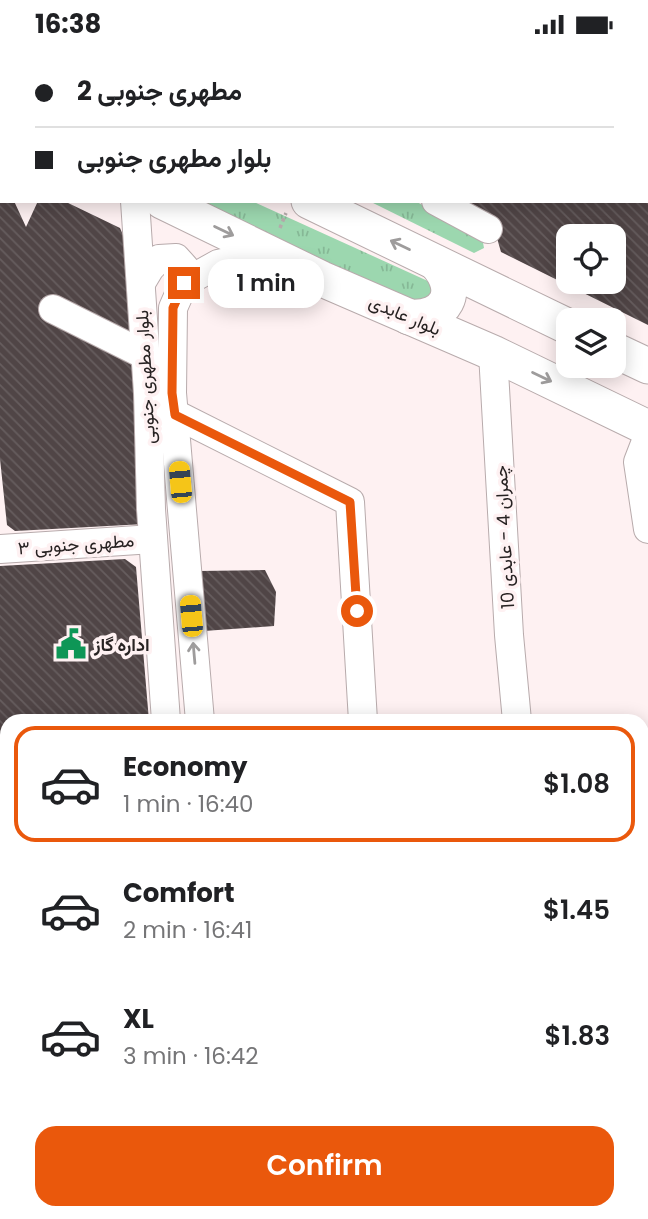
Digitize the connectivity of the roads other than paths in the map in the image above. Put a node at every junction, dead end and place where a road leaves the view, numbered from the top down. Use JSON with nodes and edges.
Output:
{"nodes":[{"id":1,"x":135,"y":203,"type":"edge"},
{"id":2,"x":166,"y":203,"type":"edge"},
{"id":3,"x":313,"y":203,"type":"edge"},
{"id":4,"x":440,"y":203,"type":"edge"},
{"id":5,"x":488,"y":229,"type":"dead end"},
{"id":6,"x":269,"y":253,"type":"junction"},
{"id":7,"x":436,"y":263,"type":"junction"},
{"id":8,"x":141,"y":283,"type":"junction"},
{"id":9,"x":184,"y":283,"type":"junction"},
{"id":10,"x":53,"y":309,"type":"dead end"},
{"id":11,"x":409,"y":317,"type":"junction"},
{"id":12,"x":556,"y":321,"type":"edge"},
{"id":13,"x":493,"y":353,"type":"junction"},
{"id":14,"x":144,"y":354,"type":"junction"},
{"id":15,"x":626,"y":355,"type":"edge"},
{"id":16,"x":648,"y":366,"type":"edge"},
{"id":17,"x":175,"y":415,"type":"junction"},
{"id":18,"x":648,"y":428,"type":"edge"},
{"id":19,"x":648,"y":436,"type":"edge"},
{"id":20,"x":648,"y":529,"type":"edge"},
{"id":21,"x":153,"y":539,"type":"junction"},
{"id":22,"x":0,"y":549,"type":"edge"},
{"id":23,"x":166,"y":714,"type":"edge"},
{"id":24,"x":199,"y":714,"type":"edge"},
{"id":25,"x":363,"y":714,"type":"edge"},
{"id":26,"x":516,"y":714,"type":"edge"}],
"edges":[{"from":1,"to":8,"type":"street","name":"بلوار مطهری جنوبی"},
{"from":2,"to":6,"type":"main road","name":"بلوار عابدی","one_way":true},
{"from":7,"to":3,"type":"main road","one_way":true},
{"from":4,"to":5,"type":"street"},
{"from":6,"to":9,"type":"street"},
{"from":6,"to":11,"type":"main road","name":"بلوار عابدی"},
{"from":7,"to":11,"type":"main road"},
{"from":7,"to":12,"type":"main road"},
{"from":8,"to":9,"type":"street"},
{"from":8,"to":14,"type":"street","name":"بلوار مطهری جنوبی"},
{"from":9,"to":17,"type":"street","name":"بلوار مطهری جنوبی"},
{"from":10,"to":14,"type":"street"},
{"from":11,"to":13,"type":"main road","name":"بلوار عابدی"},
{"from":13,"to":18,"type":"main road","name":"بلوار عابدی","one_way":true},
{"from":13,"to":26,"type":"street","name":"چمران 4 - عابدی 10"},
{"from":14,"to":21,"type":"street","name":"بلوار مطهری جنوبی"},
{"from":15,"to":16,"type":"main road"},
{"from":24,"to":17,"type":"street","name":"بلوار مطهری جنوبی","one_way":true},
{"from":17,"to":25,"type":"street"},
{"from":19,"to":20,"type":"street"},
{"from":21,"to":22,"type":"street","name":"مطهری جنوبی ۳"},
{"from":21,"to":23,"type":"street","name":"بلوار مطهری جنوبی"}]}
